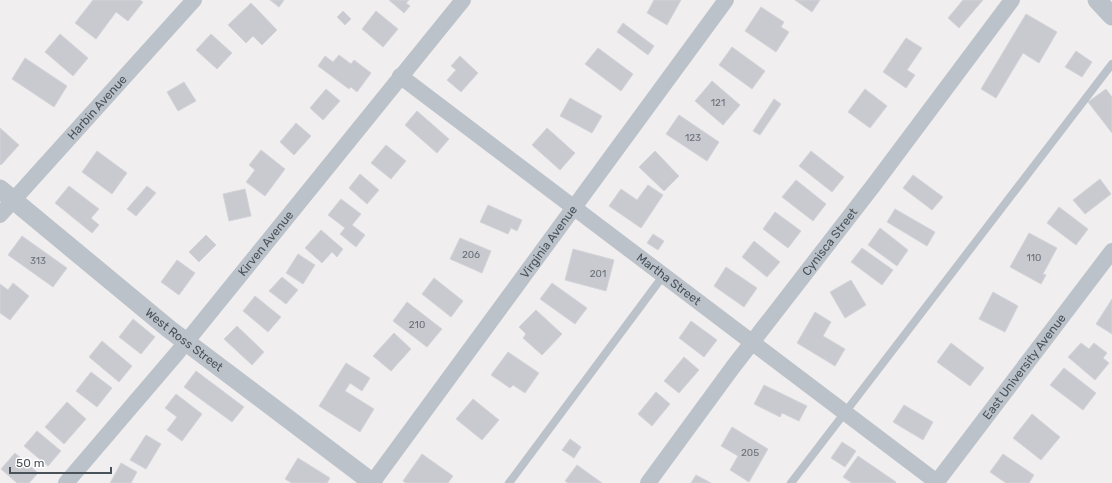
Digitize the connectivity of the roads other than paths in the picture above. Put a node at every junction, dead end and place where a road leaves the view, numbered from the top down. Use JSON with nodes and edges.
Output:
{"nodes":[{"id":1,"x":194,"y":0,"type":"edge"},
{"id":2,"x":463,"y":0,"type":"edge"},
{"id":3,"x":726,"y":0,"type":"edge"},
{"id":4,"x":1012,"y":0,"type":"edge"},
{"id":5,"x":1097,"y":0,"type":"edge"},
{"id":6,"x":1112,"y":16,"type":"edge"},
{"id":7,"x":1112,"y":64,"type":"edge"},
{"id":8,"x":400,"y":76,"type":"junction"},
{"id":9,"x":7,"y":195,"type":"edge"},
{"id":10,"x":574,"y":209,"type":"junction"},
{"id":11,"x":0,"y":215,"type":"edge"},
{"id":12,"x":1112,"y":251,"type":"edge"},
{"id":13,"x":663,"y":276,"type":"junction"},
{"id":14,"x":185,"y":342,"type":"junction"},
{"id":15,"x":752,"y":344,"type":"junction"},
{"id":16,"x":844,"y":413,"type":"junction"},
{"id":17,"x":66,"y":483,"type":"edge"},
{"id":18,"x":372,"y":483,"type":"edge"},
{"id":19,"x":509,"y":483,"type":"edge"},
{"id":20,"x":648,"y":483,"type":"edge"},
{"id":21,"x":791,"y":483,"type":"edge"},
{"id":22,"x":937,"y":483,"type":"edge"}],
"edges":[{"from":1,"to":9,"type":"street","name":"Harbin Avenue"},
{"from":2,"to":8,"type":"street","name":"Kirven Avenue"},
{"from":3,"to":10,"type":"street","name":"Virginia Avenue"},
{"from":4,"to":15,"type":"street","name":"Cynisca Street"},
{"from":5,"to":6,"type":"street"},
{"from":7,"to":16,"type":"lane"},
{"from":8,"to":10,"type":"street","name":"Martha Street"},
{"from":8,"to":14,"type":"street","name":"Kirven Avenue"},
{"from":9,"to":11,"type":"street","name":"Harbin Avenue"},
{"from":9,"to":14,"type":"street","name":"West Ross Street"},
{"from":10,"to":13,"type":"street","name":"Martha Street"},
{"from":10,"to":18,"type":"street","name":"Virginia Avenue"},
{"from":12,"to":22,"type":"street","name":"East University Avenue"},
{"from":13,"to":15,"type":"street","name":"Martha Street"},
{"from":13,"to":19,"type":"lane"},
{"from":14,"to":17,"type":"street","name":"Kirven Avenue"},
{"from":14,"to":18,"type":"street","name":"West Ross Street"},
{"from":15,"to":16,"type":"street","name":"Martha Street"},
{"from":15,"to":20,"type":"street","name":"Cynisca Street"},
{"from":16,"to":21,"type":"lane"},
{"from":16,"to":22,"type":"street","name":"Martha Street"}]}
